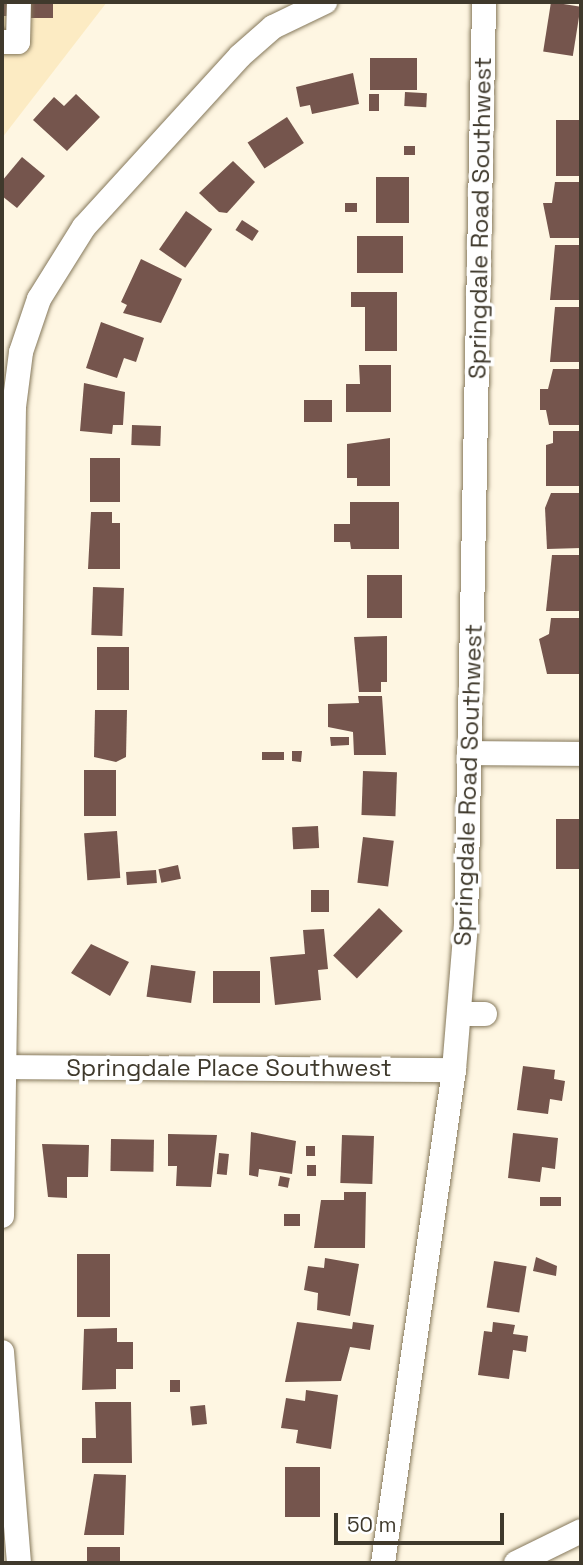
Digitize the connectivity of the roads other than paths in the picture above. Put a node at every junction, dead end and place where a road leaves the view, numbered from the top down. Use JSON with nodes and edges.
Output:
{"nodes":[{"id":1,"x":19,"y":2,"type":"edge"},
{"id":2,"x":325,"y":2,"type":"edge"},
{"id":3,"x":484,"y":2,"type":"edge"},
{"id":4,"x":2,"y":43,"type":"edge"},
{"id":5,"x":471,"y":753,"type":"junction"},
{"id":6,"x":581,"y":754,"type":"edge"},
{"id":7,"x":459,"y":1014,"type":"junction"},
{"id":8,"x":485,"y":1014,"type":"dead end"},
{"id":9,"x":4,"y":1067,"type":"junction"},
{"id":10,"x":454,"y":1070,"type":"junction"},
{"id":11,"x":2,"y":1216,"type":"edge"},
{"id":12,"x":2,"y":1352,"type":"edge"},
{"id":13,"x":2,"y":1362,"type":"edge"},
{"id":14,"x":581,"y":1531,"type":"edge"},
{"id":15,"x":19,"y":1563,"type":"edge"},
{"id":16,"x":383,"y":1563,"type":"edge"},
{"id":17,"x":516,"y":1563,"type":"edge"}],
"edges":[{"from":1,"to":4,"type":"street"},
{"from":2,"to":9,"type":"street"},
{"from":3,"to":5,"type":"street","name":"Springdale Road Southwest"},
{"from":5,"to":6,"type":"street"},
{"from":5,"to":7,"type":"street","name":"Springdale Road Southwest"},
{"from":7,"to":8,"type":"street"},
{"from":7,"to":10,"type":"street","name":"Springdale Road Southwest"},
{"from":9,"to":10,"type":"street","name":"Springdale Place Southwest"},
{"from":9,"to":11,"type":"street"},
{"from":10,"to":16,"type":"street","name":"Springdale Road Southwest"},
{"from":12,"to":13,"type":"street"},
{"from":13,"to":15,"type":"street"},
{"from":14,"to":17,"type":"street"}]}
